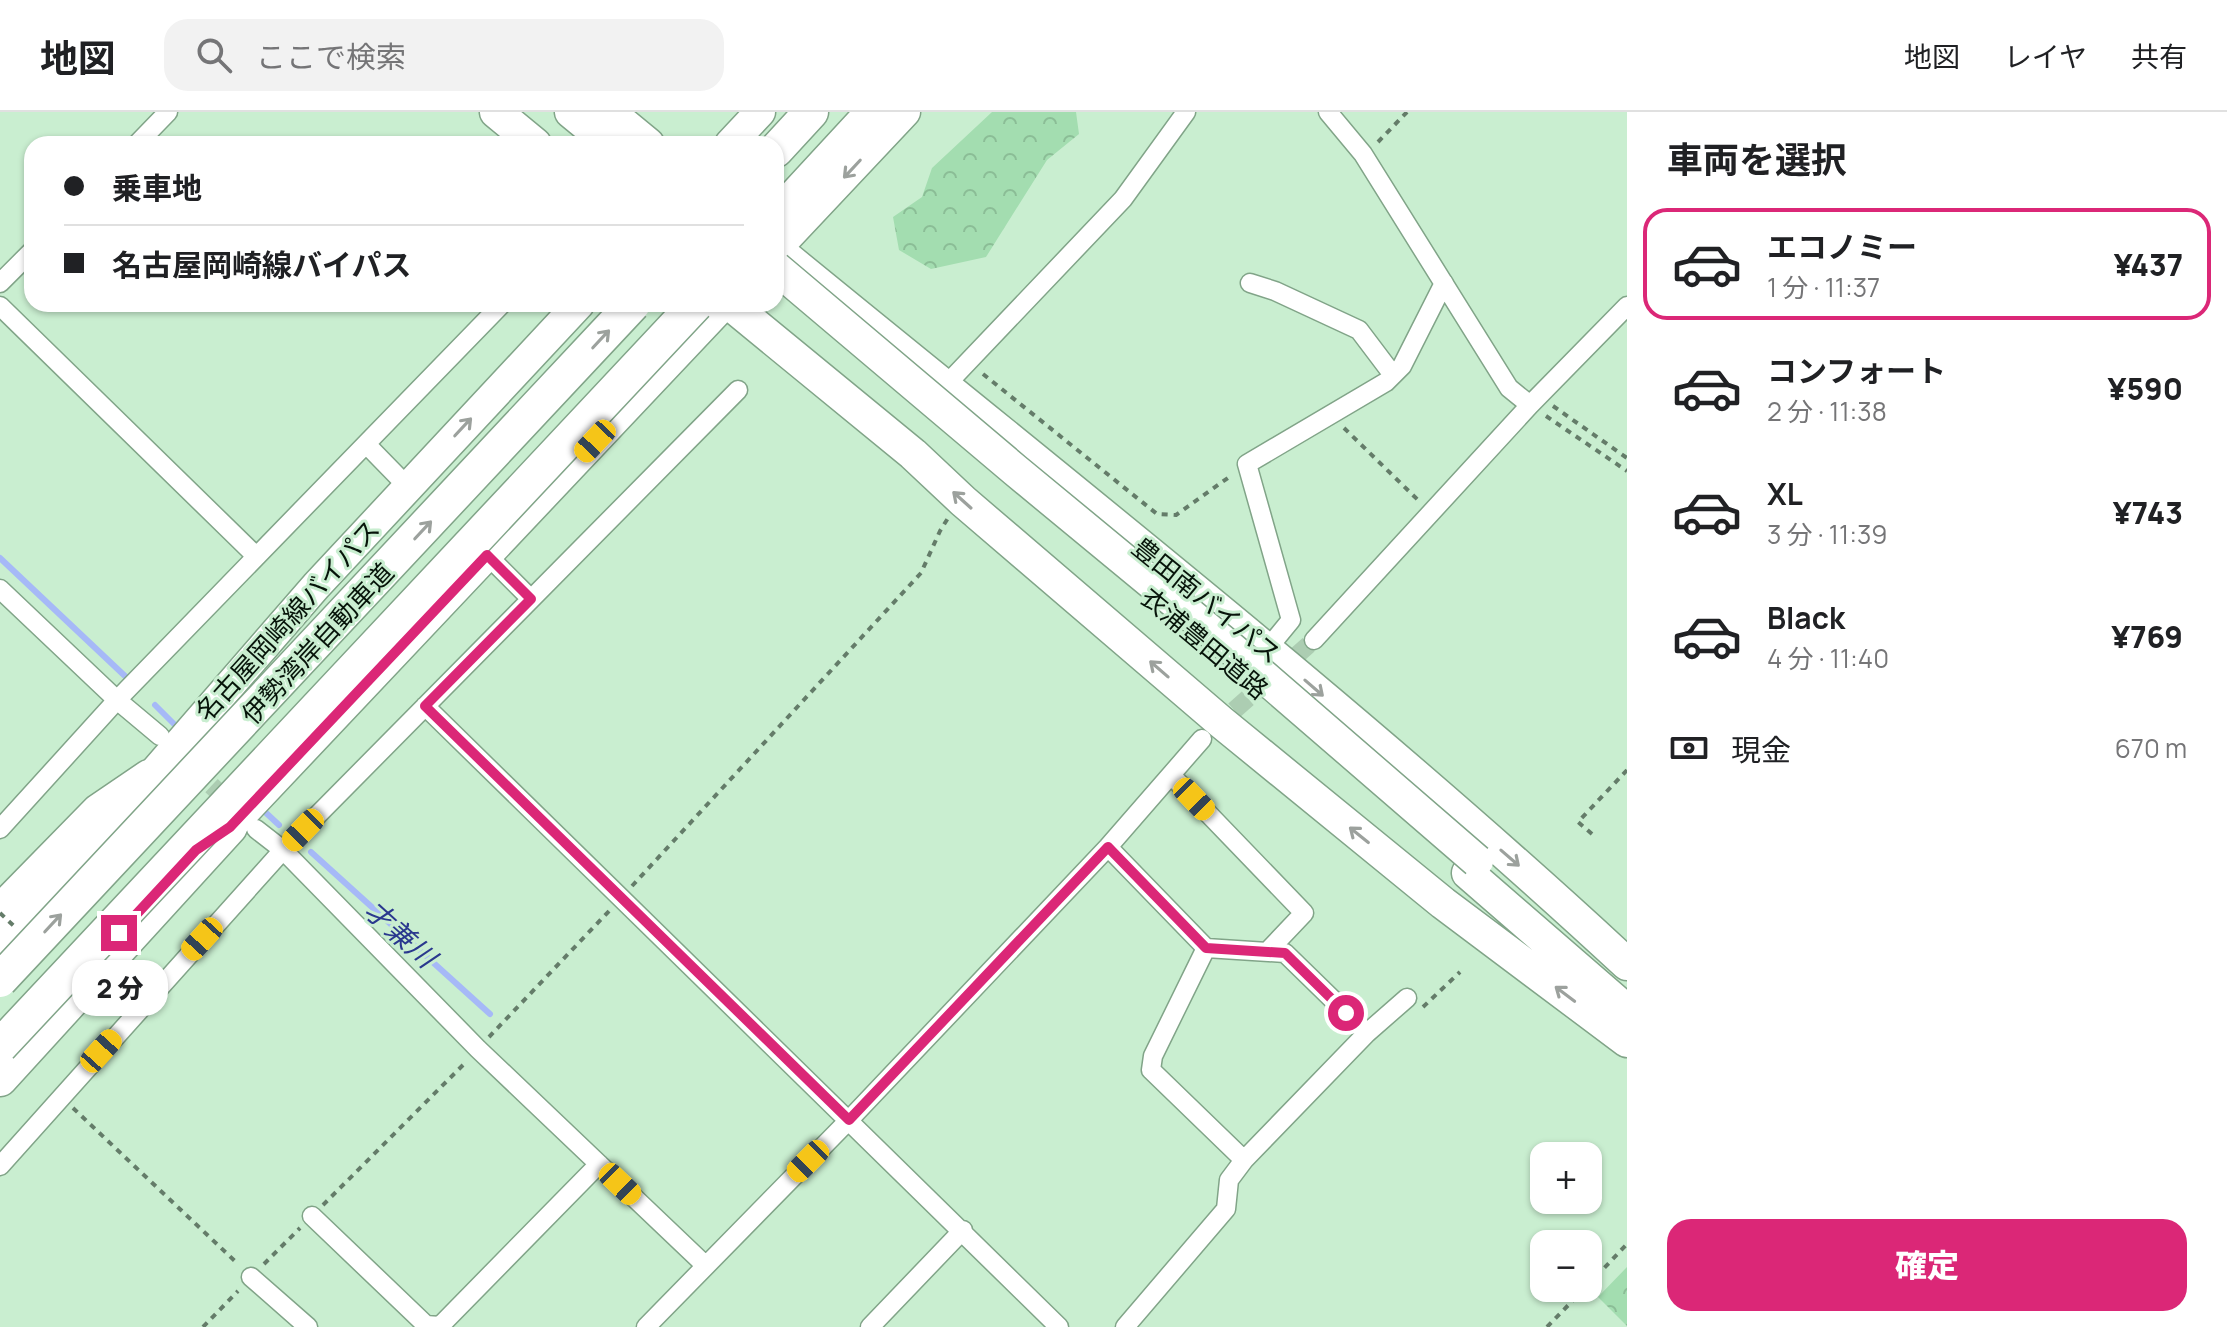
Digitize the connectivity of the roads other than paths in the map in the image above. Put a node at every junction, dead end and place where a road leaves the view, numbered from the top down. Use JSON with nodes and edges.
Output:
{"nodes":[{"id":1,"x":168,"y":112,"type":"edge"},
{"id":2,"x":496,"y":112,"type":"edge"},
{"id":3,"x":571,"y":112,"type":"edge"},
{"id":4,"x":588,"y":112,"type":"edge"},
{"id":5,"x":609,"y":112,"type":"edge"},
{"id":6,"x":760,"y":112,"type":"edge"},
{"id":7,"x":811,"y":112,"type":"edge"},
{"id":8,"x":873,"y":112,"type":"edge"},
{"id":9,"x":905,"y":112,"type":"edge"},
{"id":10,"x":1186,"y":112,"type":"edge"},
{"id":11,"x":1328,"y":112,"type":"edge"},
{"id":12,"x":145,"y":136,"type":"edge"},
{"id":13,"x":525,"y":136,"type":"edge"},
{"id":14,"x":600,"y":136,"type":"edge"},
{"id":15,"x":617,"y":136,"type":"edge"},
{"id":16,"x":638,"y":136,"type":"edge"},
{"id":17,"x":738,"y":136,"type":"edge"},
{"id":18,"x":784,"y":141,"type":"edge"},
{"id":19,"x":784,"y":208,"type":"edge"},
{"id":20,"x":784,"y":241,"type":"edge"},
{"id":21,"x":784,"y":256,"type":"edge"},
{"id":22,"x":24,"y":259,"type":"edge"},
{"id":23,"x":784,"y":275,"type":"edge"},
{"id":24,"x":0,"y":283,"type":"edge"},
{"id":25,"x":1250,"y":283,"type":"dead end"},
{"id":26,"x":1444,"y":283,"type":"junction"},
{"id":27,"x":784,"y":290,"type":"edge"},
{"id":28,"x":0,"y":306,"type":"edge"},
{"id":29,"x":1627,"y":306,"type":"edge"},
{"id":30,"x":494,"y":312,"type":"edge"},
{"id":31,"x":571,"y":312,"type":"edge"},
{"id":32,"x":626,"y":312,"type":"edge"},
{"id":33,"x":689,"y":312,"type":"edge"},
{"id":34,"x":716,"y":312,"type":"edge"},
{"id":35,"x":740,"y":312,"type":"edge"},
{"id":36,"x":1393,"y":375,"type":"junction"},
{"id":37,"x":944,"y":387,"type":"junction"},
{"id":38,"x":738,"y":390,"type":"dead end"},
{"id":39,"x":1530,"y":405,"type":"junction"},
{"id":40,"x":367,"y":445,"type":"junction"},
{"id":41,"x":407,"y":486,"type":"junction"},
{"id":42,"x":487,"y":555,"type":"junction"},
{"id":43,"x":256,"y":556,"type":"junction"},
{"id":44,"x":0,"y":589,"type":"edge"},
{"id":45,"x":531,"y":599,"type":"junction"},
{"id":46,"x":1314,"y":640,"type":"tunnel mouth"},
{"id":47,"x":1268,"y":648,"type":"junction"},
{"id":48,"x":117,"y":700,"type":"junction"},
{"id":49,"x":425,"y":706,"type":"junction"},
{"id":50,"x":160,"y":736,"type":"dead end"},
{"id":51,"x":1202,"y":739,"type":"tunnel mouth"},
{"id":52,"x":1172,"y":776,"type":"junction"},
{"id":53,"x":149,"y":777,"type":"junction"},
{"id":54,"x":243,"y":828,"type":"junction"},
{"id":55,"x":0,"y":829,"type":"edge"},
{"id":56,"x":1108,"y":847,"type":"junction"},
{"id":57,"x":283,"y":850,"type":"junction"},
{"id":58,"x":1472,"y":867,"type":"junction"},
{"id":59,"x":0,"y":912,"type":"edge"},
{"id":60,"x":0,"y":941,"type":"edge"},
{"id":61,"x":1206,"y":948,"type":"junction"},
{"id":62,"x":1267,"y":952,"type":"junction"},
{"id":63,"x":1627,"y":964,"type":"edge"},
{"id":64,"x":0,"y":980,"type":"edge"},
{"id":65,"x":1627,"y":989,"type":"edge"},
{"id":66,"x":1413,"y":1005,"type":"road end"},
{"id":67,"x":1627,"y":1011,"type":"edge"},
{"id":68,"x":1367,"y":1033,"type":"junction"},
{"id":69,"x":1627,"y":1041,"type":"edge"},
{"id":70,"x":7,"y":1059,"type":"edge"},
{"id":71,"x":849,"y":1120,"type":"junction"},
{"id":72,"x":1244,"y":1160,"type":"junction"},
{"id":73,"x":599,"y":1164,"type":"junction"},
{"id":74,"x":0,"y":1166,"type":"edge"},
{"id":75,"x":312,"y":1216,"type":"dead end"},
{"id":76,"x":963,"y":1230,"type":"junction"},
{"id":77,"x":705,"y":1265,"type":"junction"},
{"id":78,"x":251,"y":1277,"type":"road end"},
{"id":79,"x":656,"y":1324,"type":"edge"},
{"id":80,"x":308,"y":1327,"type":"edge"},
{"id":81,"x":870,"y":1327,"type":"edge"},
{"id":82,"x":1059,"y":1327,"type":"edge"},
{"id":83,"x":1125,"y":1327,"type":"edge"}],
"edges":[{"from":1,"to":12,"type":"street"},
{"from":2,"to":13,"type":"highway"},
{"from":3,"to":14,"type":"highway"},
{"from":4,"to":15,"type":"highway"},
{"from":5,"to":16,"type":"highway"},
{"from":6,"to":17,"type":"main road"},
{"from":7,"to":18,"type":"highway"},
{"from":8,"to":19,"type":"highway"},
{"from":9,"to":20,"type":"main road","one_way":true},
{"from":10,"to":37,"type":"street"},
{"from":11,"to":26,"type":"street"},
{"from":21,"to":37,"type":"highway","name":"豊田南バイパス"},
{"from":22,"to":24,"type":"street"},
{"from":23,"to":58,"type":"highway","name":"衣浦豊田道路","bridge":true},
{"from":25,"to":36,"type":"street"},
{"from":26,"to":36,"type":"street"},
{"from":26,"to":39,"type":"street"},
{"from":27,"to":58,"type":"highway","name":"衣浦豊田道路"},
{"from":28,"to":43,"type":"street"},
{"from":29,"to":39,"type":"street"},
{"from":30,"to":40,"type":"street"},
{"from":41,"to":31,"type":"main road","name":"名古屋岡崎線バイパス","one_way":true},
{"from":64,"to":32,"type":"highway","name":"伊勢湾岸自動車道","one_way":true,"bridge":true},
{"from":33,"to":70,"type":"highway","name":"伊勢湾岸自動車道","bridge":true},
{"from":34,"to":42,"type":"main road"},
{"from":69,"to":35,"type":"highway","one_way":true},
{"from":36,"to":47,"type":"street"},
{"from":37,"to":47,"type":"highway","name":"豊田南バイパス"},
{"from":38,"to":45,"type":"street"},
{"from":39,"to":46,"type":"street"},
{"from":40,"to":41,"type":"street"},
{"from":40,"to":43,"type":"street"},
{"from":41,"to":53,"type":"main road","name":"名古屋岡崎線バイパス"},
{"from":42,"to":45,"type":"street"},
{"from":42,"to":54,"type":"main road"},
{"from":43,"to":48,"type":"street"},
{"from":44,"to":48,"type":"street"},
{"from":45,"to":49,"type":"street"},
{"from":47,"to":63,"type":"highway","name":"豊田南バイパス","one_way":true},
{"from":48,"to":50,"type":"street"},
{"from":48,"to":55,"type":"street"},
{"from":49,"to":57,"type":"street"},
{"from":49,"to":71,"type":"street"},
{"from":51,"to":52,"type":"street"},
{"from":52,"to":56,"type":"street"},
{"from":52,"to":62,"type":"street"},
{"from":53,"to":59,"type":"highway"},
{"from":53,"to":60,"type":"main road","name":"名古屋岡崎線バイパス"},
{"from":54,"to":57,"type":"street"},
{"from":54,"to":70,"type":"highway"},
{"from":56,"to":61,"type":"street"},
{"from":56,"to":71,"type":"street"},
{"from":57,"to":73,"type":"street"},
{"from":57,"to":74,"type":"street"},
{"from":58,"to":65,"type":"highway","name":"衣浦豊田道路"},
{"from":58,"to":67,"type":"highway","name":"衣浦豊田道路"},
{"from":61,"to":62,"type":"street"},
{"from":61,"to":72,"type":"street"},
{"from":62,"to":68,"type":"street"},
{"from":66,"to":68,"type":"street"},
{"from":68,"to":72,"type":"street"},
{"from":71,"to":76,"type":"street"},
{"from":71,"to":77,"type":"street"},
{"from":72,"to":83,"type":"street"},
{"from":73,"to":75,"type":"street"},
{"from":73,"to":77,"type":"street"},
{"from":76,"to":81,"type":"street"},
{"from":76,"to":82,"type":"street"},
{"from":77,"to":79,"type":"street"},
{"from":78,"to":80,"type":"street"}]}
